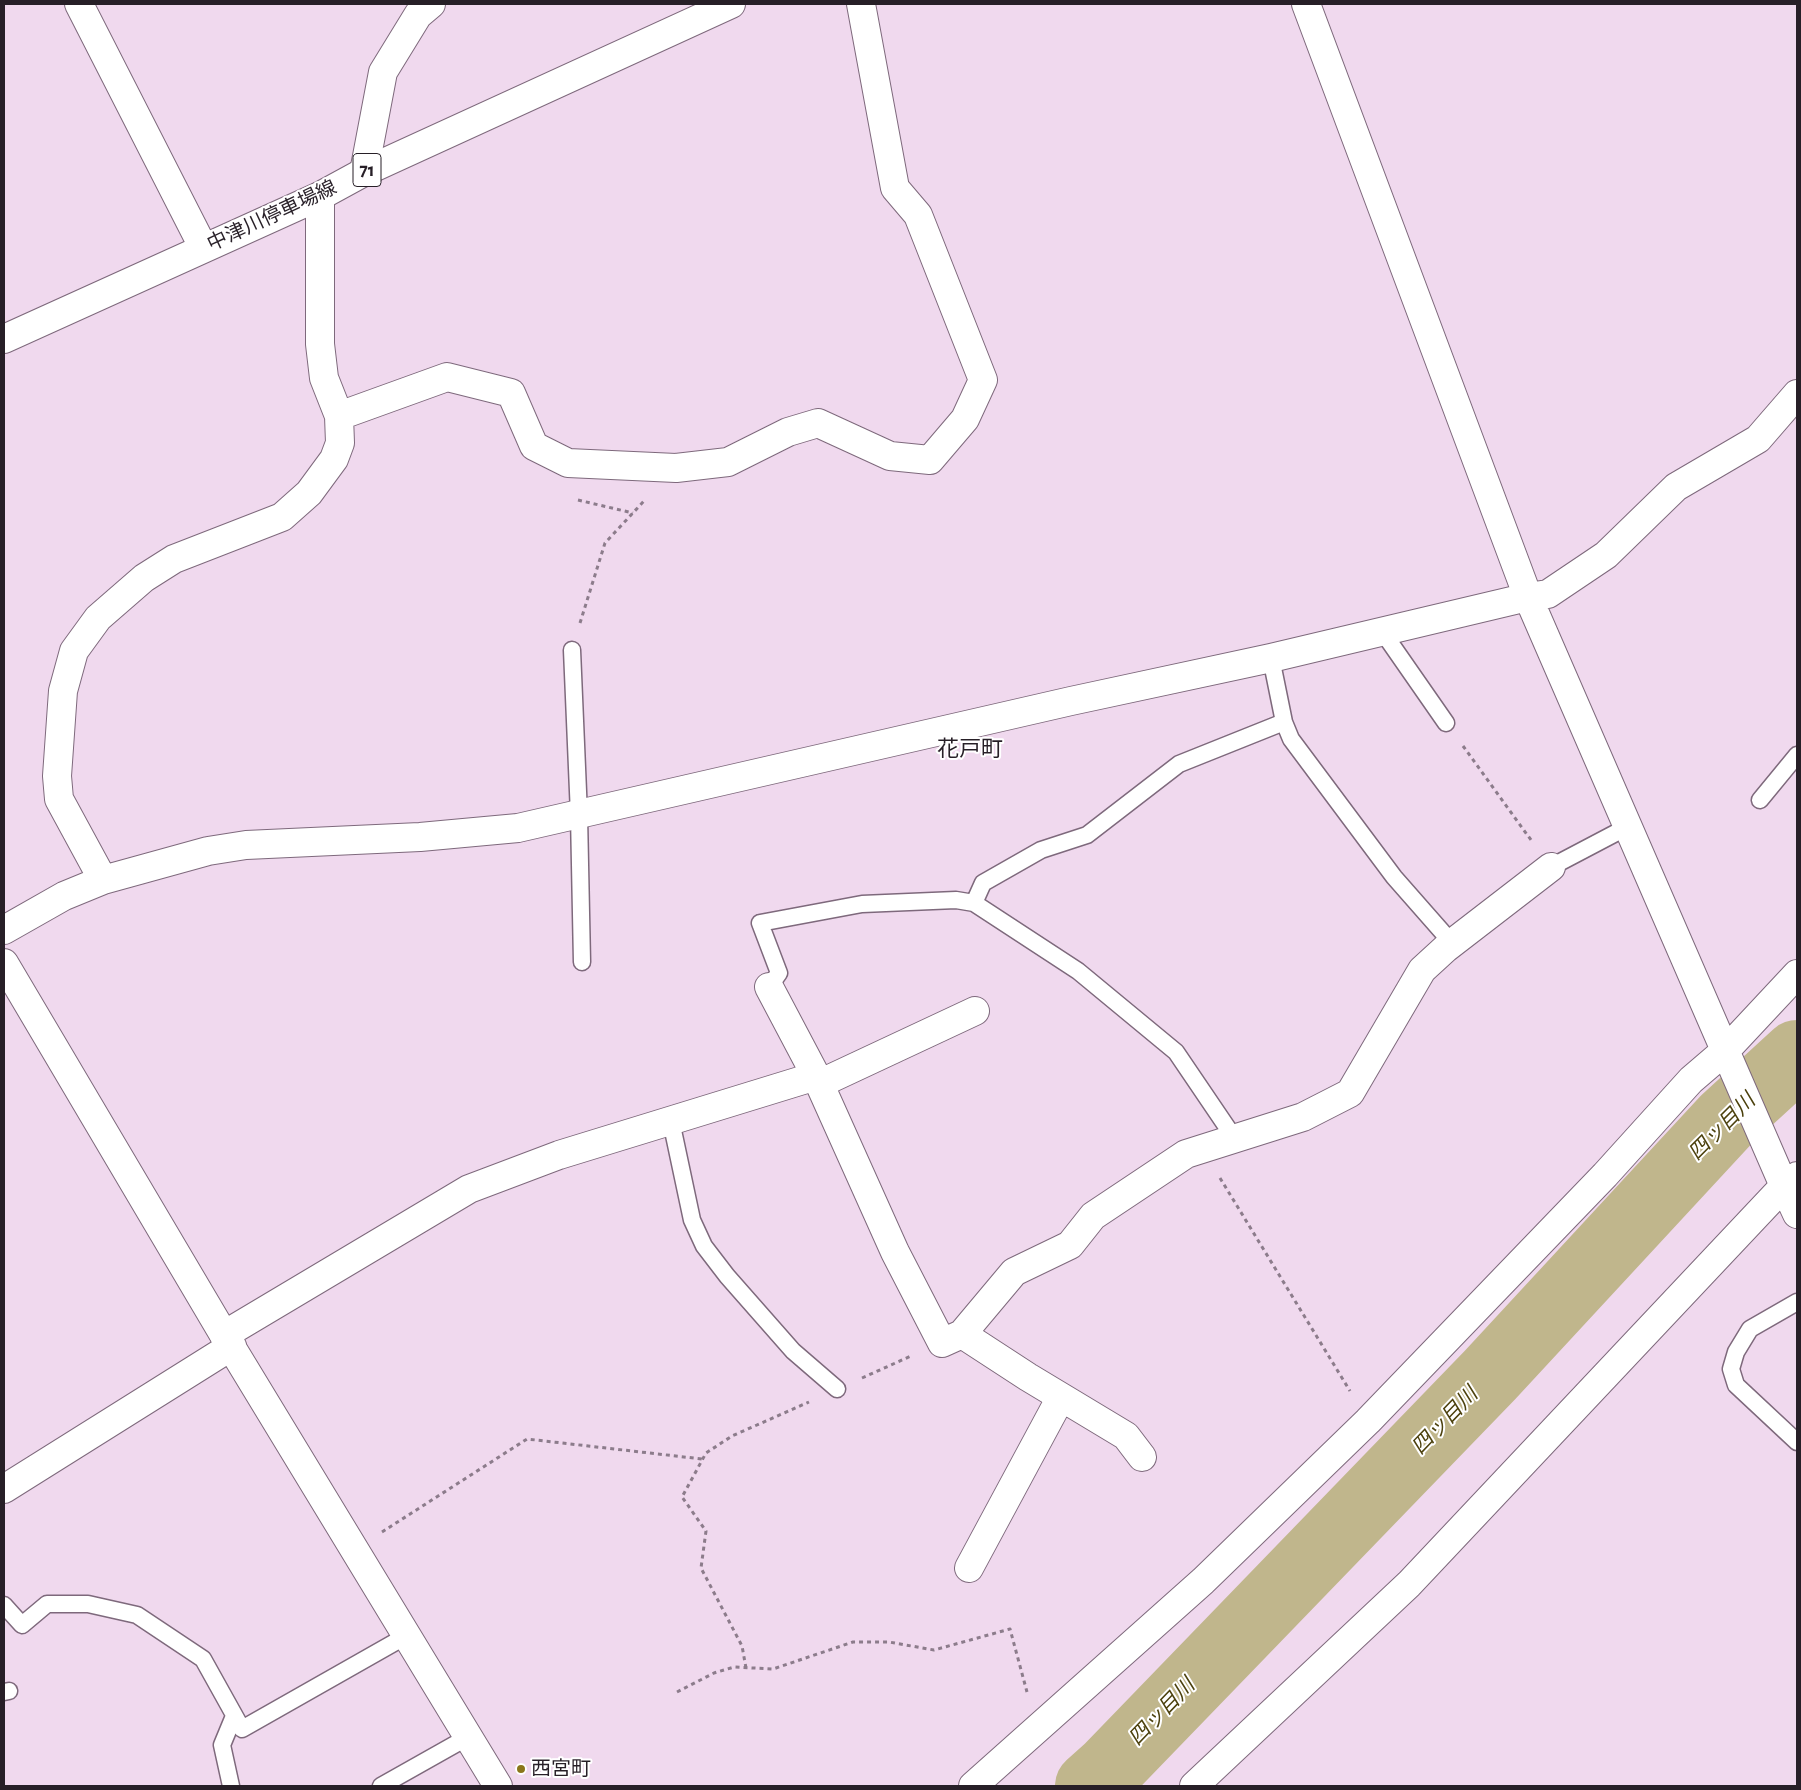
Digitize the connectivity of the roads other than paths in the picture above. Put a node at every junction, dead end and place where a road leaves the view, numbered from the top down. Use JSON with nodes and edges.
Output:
{"nodes":[{"id":1,"x":79,"y":4,"type":"edge"},
{"id":2,"x":431,"y":4,"type":"edge"},
{"id":3,"x":731,"y":4,"type":"edge"},
{"id":4,"x":861,"y":4,"type":"edge"},
{"id":5,"x":1306,"y":4,"type":"edge"},
{"id":6,"x":364,"y":172,"type":"junction"},
{"id":7,"x":320,"y":196,"type":"junction"},
{"id":8,"x":203,"y":247,"type":"junction"},
{"id":9,"x":4,"y":339,"type":"edge"},
{"id":10,"x":1797,"y":394,"type":"edge"},
{"id":11,"x":339,"y":416,"type":"junction"},
{"id":12,"x":1528,"y":597,"type":"junction"},
{"id":13,"x":1382,"y":631,"type":"junction"},
{"id":14,"x":572,"y":650,"type":"road end"},
{"id":15,"x":1271,"y":658,"type":"junction"},
{"id":16,"x":1284,"y":722,"type":"junction"},
{"id":17,"x":1446,"y":723,"type":"road end"},
{"id":18,"x":1797,"y":755,"type":"edge"},
{"id":19,"x":1760,"y":800,"type":"dead end"},
{"id":20,"x":579,"y":815,"type":"junction"},
{"id":21,"x":1629,"y":826,"type":"junction"},
{"id":22,"x":1551,"y":867,"type":"joint"},
{"id":23,"x":103,"y":880,"type":"junction"},
{"id":24,"x":974,"y":903,"type":"junction"},
{"id":25,"x":4,"y":930,"type":"edge"},
{"id":26,"x":1452,"y":943,"type":"junction"},
{"id":27,"x":582,"y":962,"type":"dead end"},
{"id":28,"x":5,"y":971,"type":"edge"},
{"id":29,"x":1797,"y":974,"type":"edge"},
{"id":30,"x":769,"y":987,"type":"joint"},
{"id":31,"x":975,"y":1011,"type":"dead end"},
{"id":32,"x":1726,"y":1050,"type":"junction"},
{"id":33,"x":817,"y":1080,"type":"junction"},
{"id":34,"x":671,"y":1121,"type":"junction"},
{"id":35,"x":1235,"y":1139,"type":"junction"},
{"id":36,"x":1790,"y":1181,"type":"edge"},
{"id":37,"x":1797,"y":1214,"type":"edge"},
{"id":38,"x":1797,"y":1302,"type":"edge"},
{"id":39,"x":952,"y":1338,"type":"junction"},
{"id":40,"x":228,"y":1341,"type":"junction"},
{"id":41,"x":838,"y":1389,"type":"road end"},
{"id":42,"x":1061,"y":1397,"type":"junction"},
{"id":43,"x":1797,"y":1442,"type":"edge"},
{"id":44,"x":1142,"y":1457,"type":"dead end"},
{"id":45,"x":4,"y":1489,"type":"edge"},
{"id":46,"x":970,"y":1568,"type":"dead end"},
{"id":47,"x":4,"y":1605,"type":"edge"},
{"id":48,"x":406,"y":1636,"type":"junction"},
{"id":49,"x":234,"y":1716,"type":"junction"},
{"id":50,"x":468,"y":1737,"type":"junction"},
{"id":51,"x":231,"y":1786,"type":"edge"},
{"id":52,"x":381,"y":1786,"type":"edge"},
{"id":53,"x":498,"y":1786,"type":"edge"},
{"id":54,"x":973,"y":1786,"type":"edge"},
{"id":55,"x":1194,"y":1786,"type":"edge"}],
"edges":[{"from":1,"to":8,"type":"street"},
{"from":2,"to":6,"type":"street"},
{"from":3,"to":6,"type":"street","name":"中津川停車場線","number":"71"},
{"from":4,"to":11,"type":"street"},
{"from":5,"to":12,"type":"street"},
{"from":6,"to":7,"type":"street","name":"中津川停車場線","number":"71"},
{"from":7,"to":8,"type":"street","name":"中津川停車場線","number":"71"},
{"from":7,"to":11,"type":"street"},
{"from":8,"to":9,"type":"street","name":"中津川停車場線","number":"71"},
{"from":10,"to":12,"type":"street"},
{"from":11,"to":23,"type":"street"},
{"from":12,"to":13,"type":"street"},
{"from":12,"to":21,"type":"street"},
{"from":13,"to":15,"type":"street"},
{"from":13,"to":17,"type":"lane"},
{"from":14,"to":20,"type":"lane"},
{"from":15,"to":16,"type":"lane"},
{"from":15,"to":20,"type":"street"},
{"from":16,"to":24,"type":"lane"},
{"from":16,"to":26,"type":"lane"},
{"from":18,"to":19,"type":"lane"},
{"from":20,"to":23,"type":"street"},
{"from":20,"to":27,"type":"lane"},
{"from":21,"to":22,"type":"lane"},
{"from":21,"to":32,"type":"street"},
{"from":22,"to":26,"type":"street"},
{"from":23,"to":25,"type":"street"},
{"from":24,"to":30,"type":"lane"},
{"from":24,"to":35,"type":"lane"},
{"from":26,"to":35,"type":"street"},
{"from":28,"to":40,"type":"street"},
{"from":29,"to":32,"type":"street"},
{"from":30,"to":33,"type":"street"},
{"from":31,"to":33,"type":"street"},
{"from":32,"to":36,"type":"street"},
{"from":32,"to":54,"type":"street"},
{"from":33,"to":34,"type":"street"},
{"from":33,"to":39,"type":"street"},
{"from":34,"to":40,"type":"street"},
{"from":34,"to":41,"type":"lane"},
{"from":35,"to":39,"type":"street"},
{"from":36,"to":37,"type":"street"},
{"from":36,"to":55,"type":"street"},
{"from":38,"to":43,"type":"lane"},
{"from":39,"to":42,"type":"street"},
{"from":40,"to":45,"type":"street"},
{"from":40,"to":48,"type":"street"},
{"from":42,"to":44,"type":"street"},
{"from":42,"to":46,"type":"street"},
{"from":47,"to":49,"type":"lane"},
{"from":48,"to":49,"type":"lane"},
{"from":48,"to":50,"type":"street"},
{"from":49,"to":51,"type":"lane"},
{"from":50,"to":52,"type":"lane"},
{"from":50,"to":53,"type":"street"}]}
